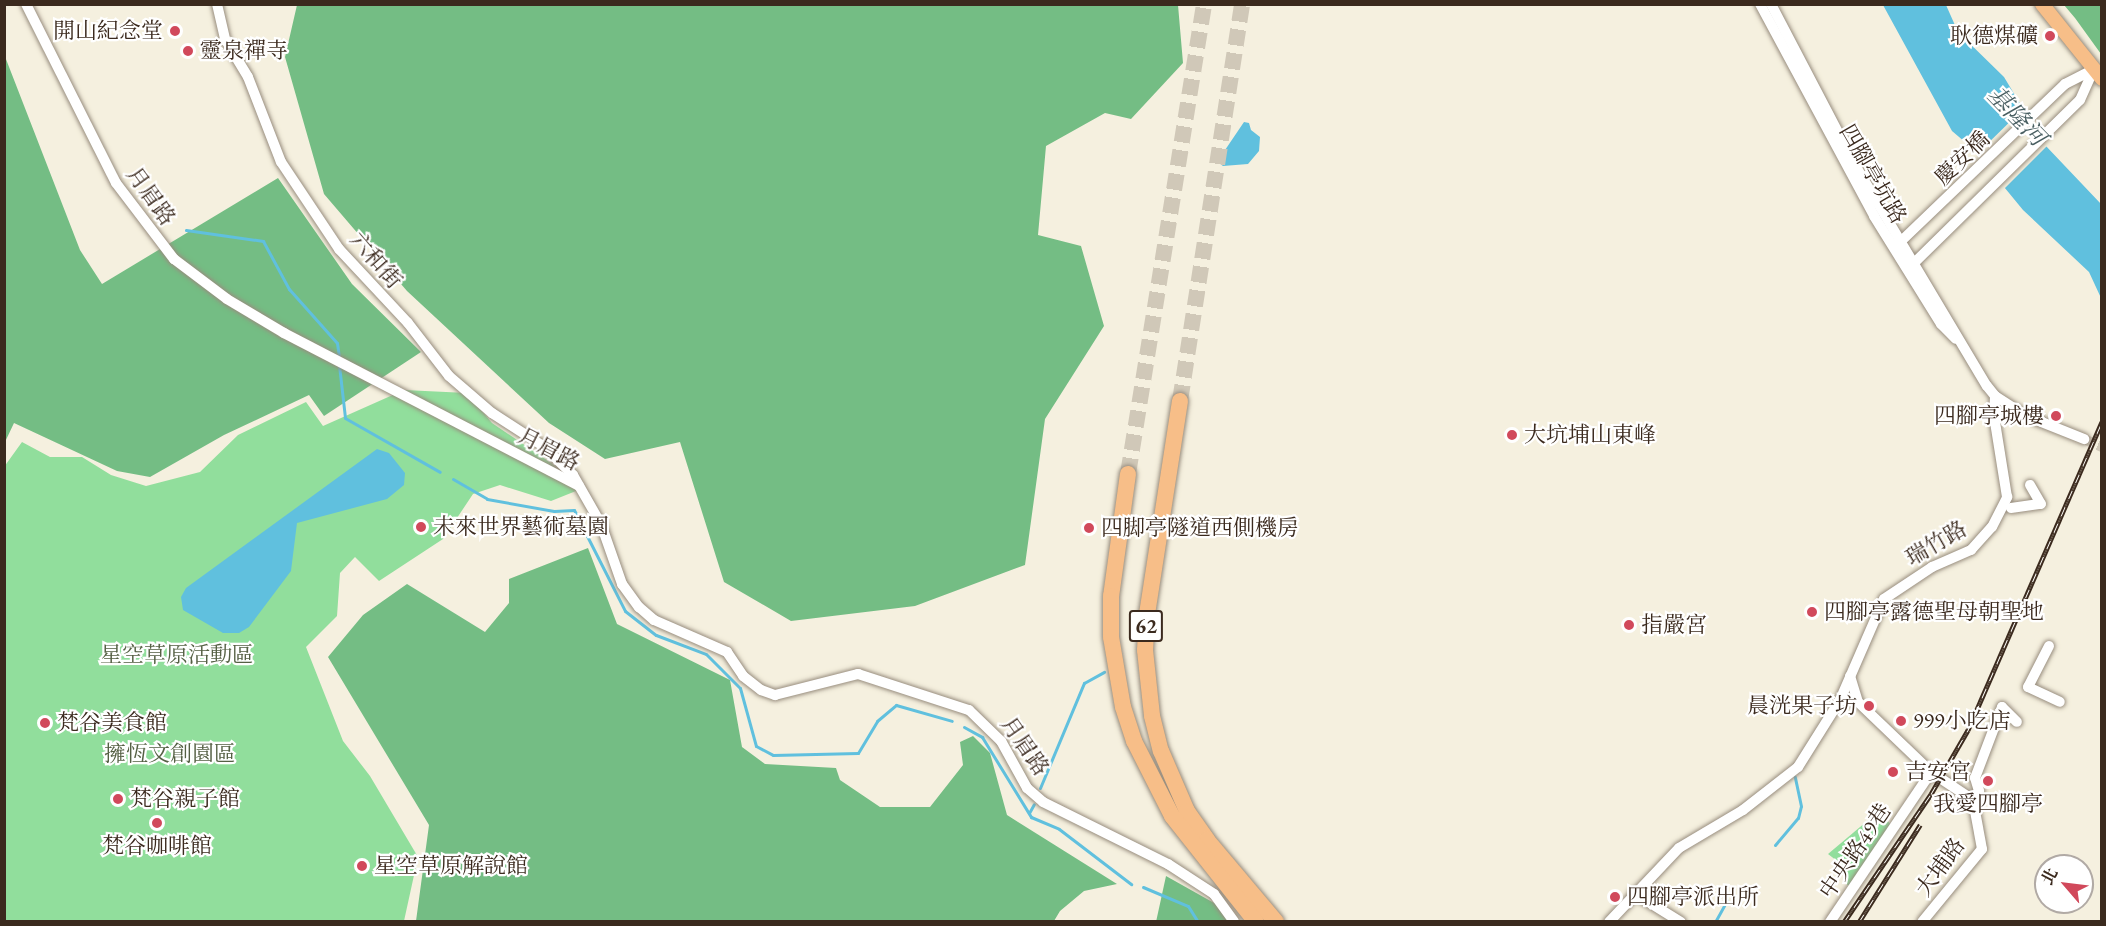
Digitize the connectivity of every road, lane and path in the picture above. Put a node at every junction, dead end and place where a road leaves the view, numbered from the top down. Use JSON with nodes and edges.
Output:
{"nodes":[{"id":1,"x":26,"y":4,"type":"edge"},
{"id":2,"x":217,"y":4,"type":"edge"},
{"id":3,"x":1760,"y":4,"type":"edge"},
{"id":4,"x":1771,"y":4,"type":"edge"},
{"id":5,"x":2042,"y":4,"type":"edge"},
{"id":6,"x":2099,"y":76,"type":"edge"},
{"id":7,"x":1897,"y":245,"type":"junction"},
{"id":8,"x":1911,"y":267,"type":"junction"},
{"id":9,"x":1995,"y":396,"type":"junction"},
{"id":10,"x":1180,"y":401,"type":"tunnel mouth"},
{"id":11,"x":2084,"y":439,"type":"tunnel mouth"},
{"id":12,"x":1128,"y":474,"type":"tunnel mouth"},
{"id":13,"x":2030,"y":485,"type":"dead end"},
{"id":14,"x":582,"y":488,"type":"junction"},
{"id":15,"x":2011,"y":508,"type":"dead end"},
{"id":16,"x":2049,"y":646,"type":"dead end"},
{"id":17,"x":1850,"y":676,"type":"junction"},
{"id":18,"x":1840,"y":700,"type":"junction"},
{"id":19,"x":1858,"y":702,"type":"junction"},
{"id":20,"x":2060,"y":702,"type":"dead end"},
{"id":21,"x":2017,"y":722,"type":"dead end"},
{"id":22,"x":1936,"y":775,"type":"junction"},
{"id":23,"x":1973,"y":800,"type":"junction"},
{"id":24,"x":1201,"y":845,"type":"junction"},
{"id":25,"x":1634,"y":893,"type":"junction"},
{"id":26,"x":1234,"y":921,"type":"edge"},
{"id":27,"x":1256,"y":921,"type":"edge"},
{"id":28,"x":1276,"y":921,"type":"edge"},
{"id":29,"x":1609,"y":921,"type":"edge"},
{"id":30,"x":1681,"y":921,"type":"edge"},
{"id":31,"x":1830,"y":921,"type":"edge"},
{"id":32,"x":1922,"y":921,"type":"edge"}],
"edges":[{"from":1,"to":14,"type":"street","name":"月眉路"},
{"from":2,"to":14,"type":"street","name":"六和街"},
{"from":3,"to":7,"type":"street","name":"四腳亭坑路"},
{"from":4,"to":7,"type":"street","name":"四腳亭坑路"},
{"from":5,"to":6,"type":"main road"},
{"from":6,"to":7,"type":"street","name":"慶安橋"},
{"from":6,"to":8,"type":"street","name":"慶安橋"},
{"from":7,"to":8,"type":"street","name":"四腳亭坑路"},
{"from":8,"to":9,"type":"street","name":"四腳亭坑路"},
{"from":9,"to":11,"type":"street"},
{"from":9,"to":17,"type":"street","name":"瑞竹路"},
{"from":10,"to":24,"type":"highway","number":"62"},
{"from":12,"to":24,"type":"highway","number":"62"},
{"from":13,"to":15,"type":"street"},
{"from":14,"to":26,"type":"street","name":"月眉路"},
{"from":16,"to":20,"type":"street"},
{"from":17,"to":18,"type":"street","name":"瑞竹路"},
{"from":17,"to":19,"type":"street"},
{"from":18,"to":19,"type":"street"},
{"from":18,"to":25,"type":"street","name":"瑞竹路"},
{"from":19,"to":22,"type":"street"},
{"from":21,"to":23,"type":"street"},
{"from":22,"to":23,"type":"street"},
{"from":22,"to":31,"type":"street","name":"中央路49巷"},
{"from":23,"to":32,"type":"street","name":"大埔路"},
{"from":24,"to":27,"type":"highway","number":"62"},
{"from":24,"to":28,"type":"highway","number":"62"},
{"from":25,"to":29,"type":"street","name":"瑞竹路"},
{"from":25,"to":30,"type":"street"}]}
